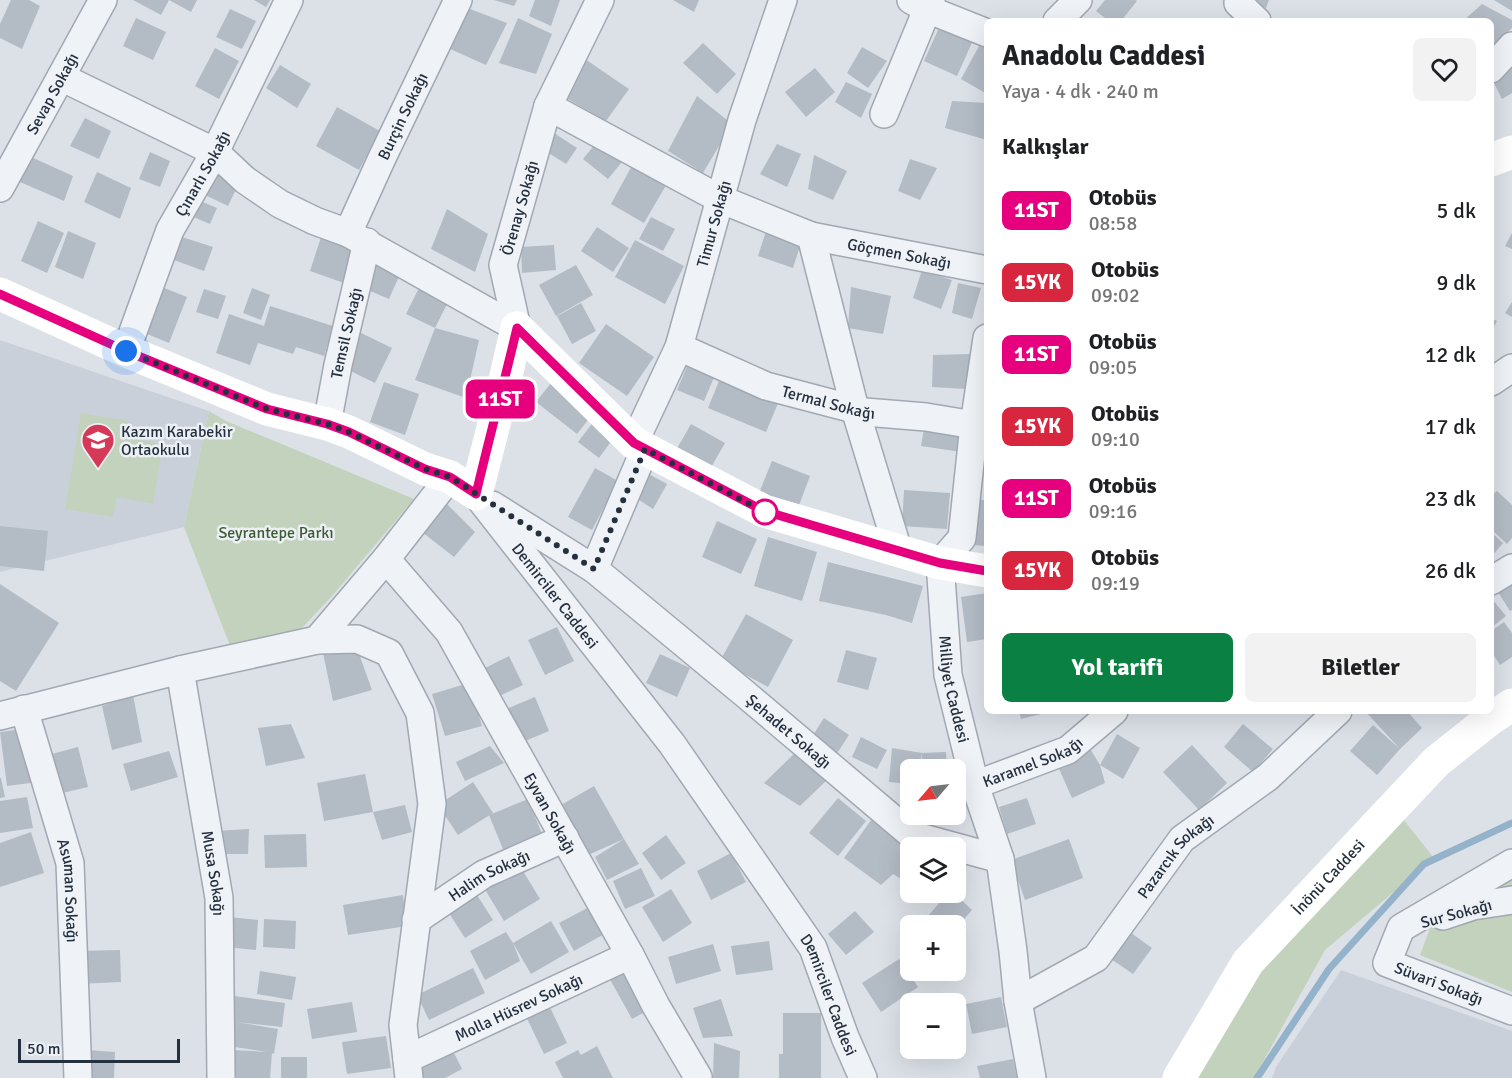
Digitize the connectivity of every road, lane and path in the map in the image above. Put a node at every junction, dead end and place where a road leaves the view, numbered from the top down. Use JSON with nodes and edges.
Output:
{"nodes":[{"id":1,"x":104,"y":0,"type":"edge"},
{"id":2,"x":289,"y":0,"type":"edge"},
{"id":3,"x":458,"y":0,"type":"edge"},
{"id":4,"x":600,"y":0,"type":"edge"},
{"id":5,"x":783,"y":0,"type":"edge"},
{"id":6,"x":1078,"y":0,"type":"edge"},
{"id":7,"x":923,"y":3,"type":"edge"},
{"id":8,"x":1059,"y":18,"type":"edge"},
{"id":9,"x":984,"y":32,"type":"edge"},
{"id":10,"x":1512,"y":46,"type":"edge"},
{"id":11,"x":1494,"y":66,"type":"edge"},
{"id":12,"x":61,"y":77,"type":"junction"},
{"id":13,"x":548,"y":106,"type":"junction"},
{"id":14,"x":884,"y":114,"type":"dead end"},
{"id":15,"x":215,"y":152,"type":"junction"},
{"id":16,"x":1512,"y":152,"type":"edge"},
{"id":17,"x":1494,"y":159,"type":"edge"},
{"id":18,"x":0,"y":188,"type":"edge"},
{"id":19,"x":720,"y":200,"type":"junction"},
{"id":20,"x":811,"y":236,"type":"junction"},
{"id":21,"x":358,"y":238,"type":"junction"},
{"id":22,"x":984,"y":269,"type":"edge"},
{"id":23,"x":0,"y":294,"type":"edge"},
{"id":24,"x":517,"y":328,"type":"junction"},
{"id":25,"x":679,"y":347,"type":"junction"},
{"id":26,"x":126,"y":351,"type":"junction"},
{"id":27,"x":1512,"y":368,"type":"edge"},
{"id":28,"x":1494,"y":380,"type":"edge"},
{"id":29,"x":984,"y":382,"type":"edge"},
{"id":30,"x":855,"y":409,"type":"junction"},
{"id":31,"x":327,"y":424,"type":"junction"},
{"id":32,"x":981,"y":425,"type":"edge"},
{"id":33,"x":640,"y":446,"type":"junction"},
{"id":34,"x":463,"y":485,"type":"junction"},
{"id":35,"x":898,"y":550,"type":"junction"},
{"id":36,"x":386,"y":559,"type":"junction"},
{"id":37,"x":940,"y":563,"type":"junction"},
{"id":38,"x":1512,"y":568,"type":"edge"},
{"id":39,"x":594,"y":569,"type":"junction"},
{"id":40,"x":984,"y":570,"type":"edge"},
{"id":41,"x":1494,"y":579,"type":"edge"},
{"id":42,"x":317,"y":640,"type":"junction"},
{"id":43,"x":180,"y":670,"type":"junction"},
{"id":44,"x":1512,"y":705,"type":"edge"},
{"id":45,"x":12,"y":712,"type":"edge"},
{"id":46,"x":1110,"y":714,"type":"edge"},
{"id":47,"x":1335,"y":714,"type":"edge"},
{"id":48,"x":975,"y":785,"type":"junction"},
{"id":49,"x":565,"y":838,"type":"junction"},
{"id":50,"x":1000,"y":859,"type":"junction"},
{"id":51,"x":1512,"y":863,"type":"edge"},
{"id":52,"x":1512,"y":900,"type":"edge"},
{"id":53,"x":416,"y":920,"type":"junction"},
{"id":54,"x":1401,"y":928,"type":"junction"},
{"id":55,"x":630,"y":955,"type":"junction"},
{"id":56,"x":1018,"y":1001,"type":"junction"},
{"id":57,"x":1512,"y":1011,"type":"edge"},
{"id":58,"x":845,"y":1037,"type":"junction"},
{"id":59,"x":408,"y":1068,"type":"edge"},
{"id":60,"x":78,"y":1078,"type":"edge"},
{"id":61,"x":221,"y":1078,"type":"edge"},
{"id":62,"x":696,"y":1078,"type":"edge"},
{"id":63,"x":840,"y":1078,"type":"edge"},
{"id":64,"x":863,"y":1078,"type":"edge"},
{"id":65,"x":1032,"y":1078,"type":"edge"},
{"id":66,"x":1179,"y":1078,"type":"edge"}],
"edges":[{"from":1,"to":12,"type":"street","name":"Sevap Sokağı"},
{"from":2,"to":15,"type":"street","name":"Çınarlı Sokağı"},
{"from":3,"to":21,"type":"street","name":"Burçin Sokağı"},
{"from":4,"to":13,"type":"street","name":"Örenay Sokağı"},
{"from":5,"to":19,"type":"street","name":"Timur Sokağı"},
{"from":6,"to":8,"type":"street"},
{"from":7,"to":9,"type":"street"},
{"from":7,"to":14,"type":"street"},
{"from":10,"to":11,"type":"street"},
{"from":12,"to":15,"type":"street"},
{"from":12,"to":18,"type":"street","name":"Sevap Sokağı"},
{"from":13,"to":19,"type":"street","name":"Göçmen Sokağı"},
{"from":13,"to":24,"type":"street","name":"Örenay Sokağı"},
{"from":15,"to":21,"type":"street"},
{"from":15,"to":26,"type":"street","name":"Çınarlı Sokağı"},
{"from":16,"to":17,"type":"street"},
{"from":19,"to":20,"type":"street","name":"Göçmen Sokağı"},
{"from":19,"to":25,"type":"street","name":"Timur Sokağı"},
{"from":20,"to":22,"type":"street","name":"Göçmen Sokağı"},
{"from":20,"to":30,"type":"street"},
{"from":21,"to":24,"type":"street"},
{"from":21,"to":31,"type":"street","name":"Temsil Sokağı"},
{"from":23,"to":26,"type":"street"},
{"from":24,"to":33,"type":"street"},
{"from":24,"to":34,"type":"street","name":"Örenay Sokağı"},
{"from":25,"to":30,"type":"street","name":"Termal Sokağı"},
{"from":25,"to":33,"type":"street","name":"Timur Sokağı"},
{"from":26,"to":31,"type":"street"},
{"from":27,"to":28,"type":"street"},
{"from":29,"to":32,"type":"street"},
{"from":30,"to":32,"type":"street","name":"Termal Sokağı"},
{"from":30,"to":35,"type":"street"},
{"from":31,"to":34,"type":"street"},
{"from":32,"to":37,"type":"street"},
{"from":33,"to":35,"type":"street"},
{"from":33,"to":39,"type":"street"},
{"from":34,"to":36,"type":"street","name":"Örenay Sokağı"},
{"from":34,"to":39,"type":"street","name":"Şehadet Sokağı"},
{"from":34,"to":58,"type":"street","name":"Demirciler Caddesi"},
{"from":35,"to":37,"type":"street"},
{"from":36,"to":42,"type":"street","name":"Örenay Sokağı"},
{"from":36,"to":49,"type":"street","name":"Eyvan Sokağı"},
{"from":37,"to":40,"type":"street"},
{"from":37,"to":48,"type":"street","name":"Milliyet Caddesi"},
{"from":38,"to":41,"type":"street"},
{"from":39,"to":50,"type":"street","name":"Şehadet Sokağı"},
{"from":42,"to":43,"type":"street"},
{"from":42,"to":53,"type":"street"},
{"from":43,"to":45,"type":"street"},
{"from":43,"to":61,"type":"street","name":"Musa Sokağı"},
{"from":44,"to":66,"type":"street","name":"İnönü Caddesi"},
{"from":45,"to":60,"type":"street","name":"Asuman Sokağı"},
{"from":46,"to":48,"type":"street","name":"Karamel Sokağı"},
{"from":47,"to":56,"type":"street","name":"Pazarcık Sokağı"},
{"from":48,"to":50,"type":"street","name":"Milliyet Caddesi"},
{"from":49,"to":53,"type":"street","name":"Halim Sokağı"},
{"from":49,"to":55,"type":"street","name":"Eyvan Sokağı"},
{"from":50,"to":56,"type":"street","name":"Milliyet Caddesi"},
{"from":51,"to":54,"type":"street"},
{"from":52,"to":54,"type":"street","name":"Sur Sokağı"},
{"from":53,"to":59,"type":"street"},
{"from":54,"to":57,"type":"street","name":"Süvari Sokağı"},
{"from":55,"to":59,"type":"street","name":"Molla Hüsrev Sokağı"},
{"from":55,"to":62,"type":"street","name":"Eyvan Sokağı"},
{"from":56,"to":65,"type":"street","name":"Milliyet Caddesi"},
{"from":58,"to":63,"type":"street"},
{"from":58,"to":64,"type":"street","name":"Demirciler Caddesi"}]}
